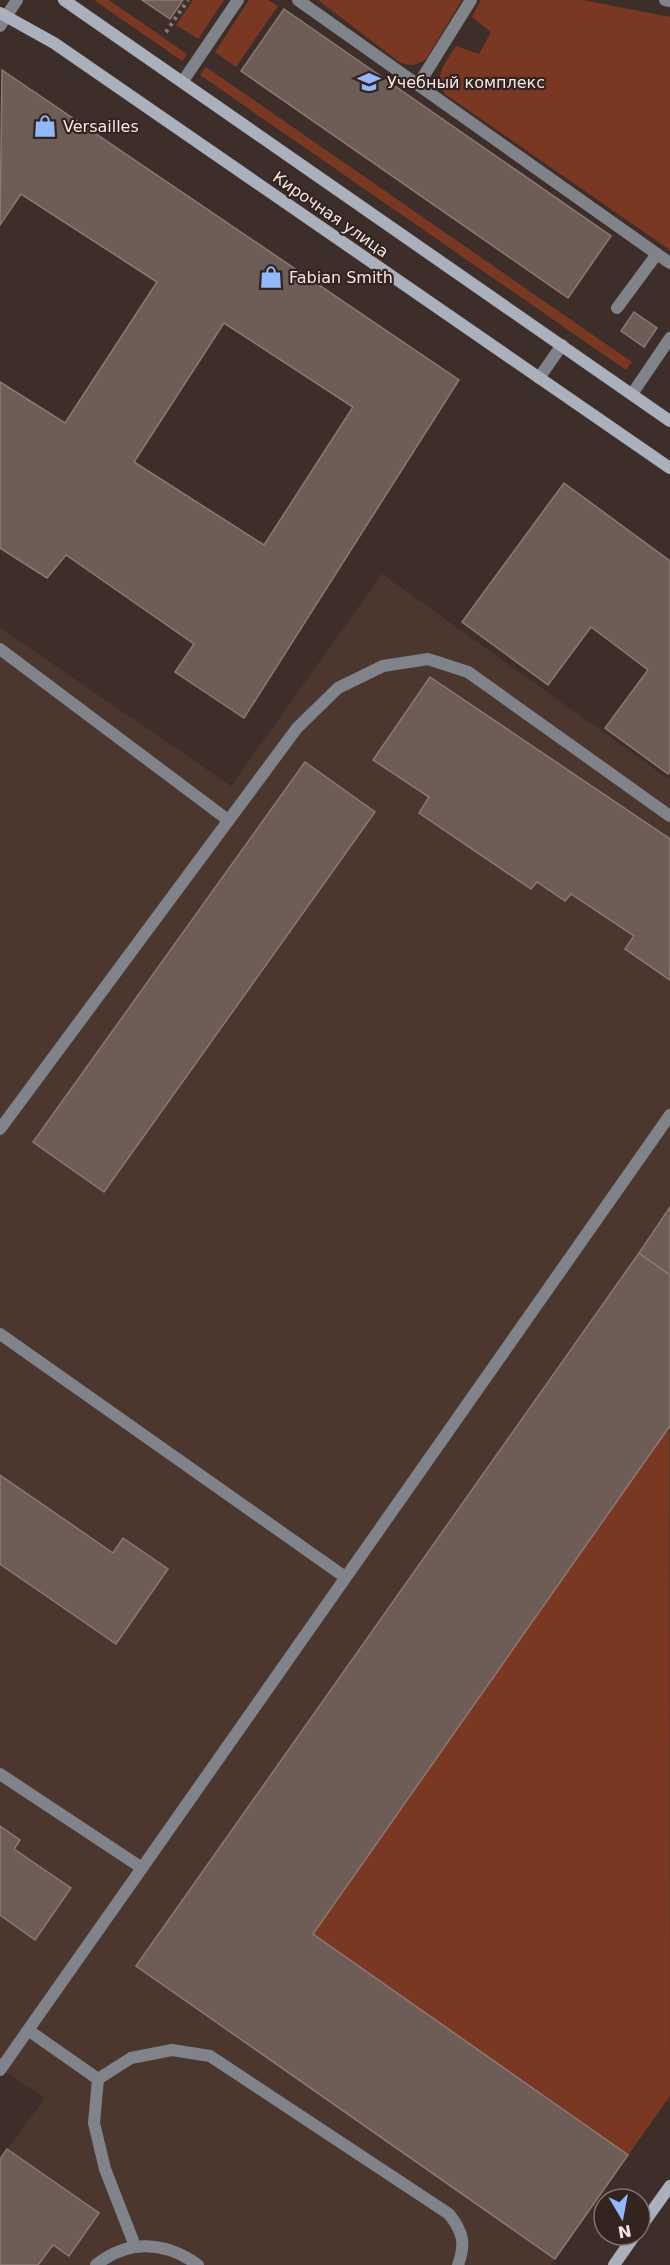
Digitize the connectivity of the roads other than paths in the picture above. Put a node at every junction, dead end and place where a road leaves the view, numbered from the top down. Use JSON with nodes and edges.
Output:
{"nodes":[{"id":1,"x":17,"y":0,"type":"edge"},
{"id":2,"x":64,"y":0,"type":"edge"},
{"id":3,"x":238,"y":0,"type":"edge"},
{"id":4,"x":298,"y":0,"type":"edge"},
{"id":5,"x":471,"y":0,"type":"edge"},
{"id":6,"x":665,"y":0,"type":"edge"},
{"id":7,"x":670,"y":1,"type":"edge"},
{"id":8,"x":2,"y":19,"type":"edge"},
{"id":9,"x":183,"y":81,"type":"junction"},
{"id":10,"x":418,"y":85,"type":"junction"},
{"id":11,"x":657,"y":254,"type":"junction"},
{"id":12,"x":670,"y":263,"type":"edge"},
{"id":13,"x":617,"y":308,"type":"dead end"},
{"id":14,"x":670,"y":338,"type":"edge"},
{"id":15,"x":562,"y":345,"type":"junction"},
{"id":16,"x":539,"y":378,"type":"junction"},
{"id":17,"x":632,"y":394,"type":"junction"},
{"id":18,"x":670,"y":421,"type":"edge"},
{"id":19,"x":670,"y":468,"type":"edge"},
{"id":20,"x":0,"y":649,"type":"edge"},
{"id":21,"x":670,"y":816,"type":"edge"},
{"id":22,"x":228,"y":820,"type":"junction"},
{"id":23,"x":668,"y":1122,"type":"edge"},
{"id":24,"x":0,"y":1129,"type":"edge"},
{"id":25,"x":0,"y":1334,"type":"edge"},
{"id":26,"x":345,"y":1577,"type":"junction"},
{"id":27,"x":0,"y":1774,"type":"edge"},
{"id":28,"x":142,"y":1868,"type":"junction"},
{"id":29,"x":28,"y":2030,"type":"junction"},
{"id":30,"x":0,"y":2070,"type":"edge"},
{"id":31,"x":98,"y":2079,"type":"junction"},
{"id":32,"x":670,"y":2186,"type":"edge"},
{"id":33,"x":652,"y":2211,"type":"edge"},
{"id":34,"x":135,"y":2246,"type":"junction"},
{"id":35,"x":627,"y":2247,"type":"edge"},
{"id":36,"x":96,"y":2265,"type":"edge"},
{"id":37,"x":198,"y":2265,"type":"edge"},
{"id":38,"x":458,"y":2265,"type":"edge"},
{"id":39,"x":614,"y":2265,"type":"edge"}],
"edges":[{"from":1,"to":8,"type":"lane"},
{"from":2,"to":9,"type":"street","name":"Кирочная улица"},
{"from":3,"to":9,"type":"lane"},
{"from":4,"to":10,"type":"lane"},
{"from":5,"to":10,"type":"lane"},
{"from":6,"to":7,"type":"lane"},
{"from":8,"to":16,"type":"street","name":"Кирочная улица"},
{"from":9,"to":15,"type":"street","name":"Кирочная улица"},
{"from":10,"to":11,"type":"lane"},
{"from":11,"to":12,"type":"lane"},
{"from":11,"to":13,"type":"lane"},
{"from":14,"to":17,"type":"lane"},
{"from":15,"to":16,"type":"lane"},
{"from":15,"to":17,"type":"street","name":"Кирочная улица"},
{"from":16,"to":19,"type":"street","name":"Кирочная улица"},
{"from":17,"to":18,"type":"street","name":"Кирочная улица"},
{"from":20,"to":22,"type":"lane"},
{"from":21,"to":22,"type":"lane"},
{"from":22,"to":24,"type":"lane"},
{"from":23,"to":26,"type":"lane"},
{"from":25,"to":26,"type":"lane"},
{"from":26,"to":28,"type":"lane"},
{"from":27,"to":28,"type":"lane"},
{"from":28,"to":29,"type":"lane"},
{"from":29,"to":30,"type":"lane"},
{"from":29,"to":31,"type":"lane"},
{"from":31,"to":34,"type":"lane"},
{"from":31,"to":38,"type":"lane"},
{"from":32,"to":33,"type":"street"},
{"from":34,"to":36,"type":"lane"},
{"from":34,"to":37,"type":"lane"},
{"from":35,"to":39,"type":"street"}]}
